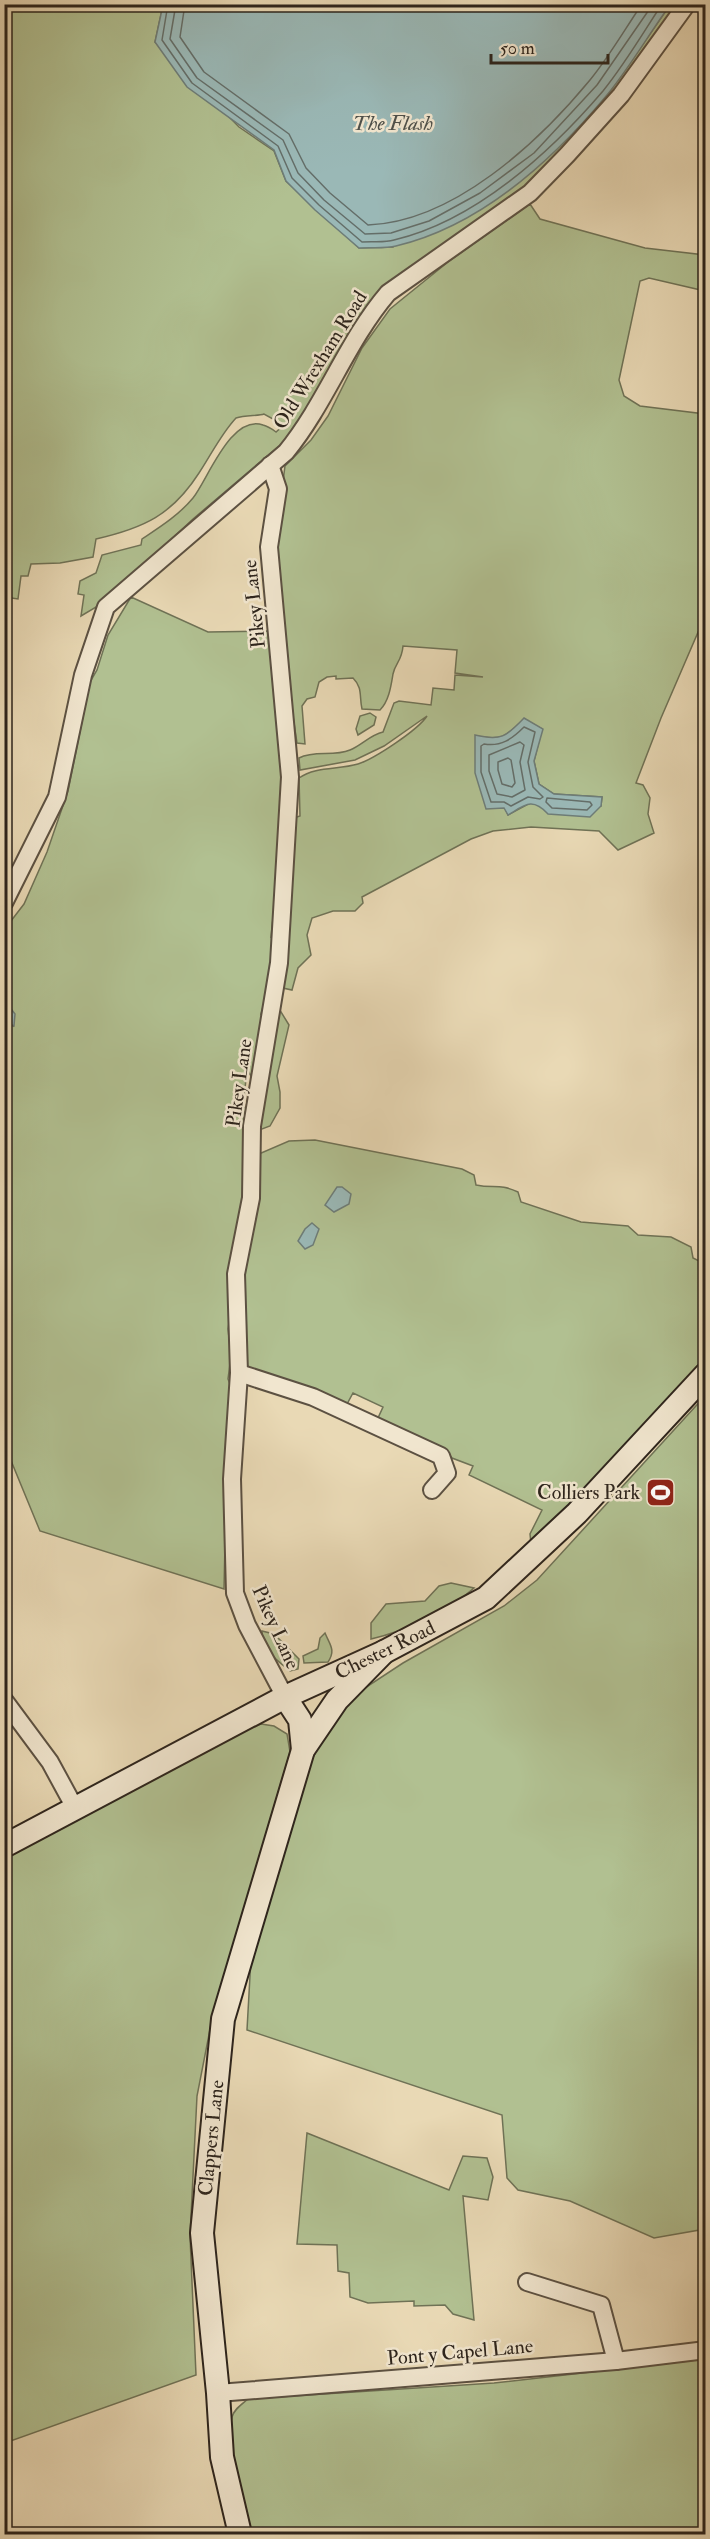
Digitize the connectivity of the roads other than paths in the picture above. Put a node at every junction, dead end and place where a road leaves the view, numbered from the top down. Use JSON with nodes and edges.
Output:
{"nodes":[{"id":1,"x":687,"y":4,"type":"edge"},
{"id":2,"x":270,"y":465,"type":"junction"},
{"id":3,"x":4,"y":903,"type":"edge"},
{"id":4,"x":239,"y":1373,"type":"junction"},
{"id":5,"x":705,"y":1374,"type":"edge"},
{"id":6,"x":432,"y":1490,"type":"dead end"},
{"id":7,"x":384,"y":1652,"type":"junction"},
{"id":8,"x":285,"y":1697,"type":"junction"},
{"id":9,"x":4,"y":1700,"type":"edge"},
{"id":10,"x":303,"y":1750,"type":"junction"},
{"id":11,"x":75,"y":1808,"type":"junction"},
{"id":12,"x":4,"y":1846,"type":"edge"},
{"id":13,"x":527,"y":2282,"type":"dead end"},
{"id":14,"x":705,"y":2350,"type":"edge"},
{"id":15,"x":616,"y":2361,"type":"junction"},
{"id":16,"x":218,"y":2392,"type":"junction"},
{"id":17,"x":240,"y":2535,"type":"edge"}],
"edges":[{"from":1,"to":2,"type":"street","name":"Old Wrexham Road"},
{"from":2,"to":3,"type":"street","name":"Old Wrexham Road"},
{"from":2,"to":4,"type":"street","name":"Pikey Lane"},
{"from":4,"to":6,"type":"street"},
{"from":4,"to":8,"type":"street","name":"Pikey Lane"},
{"from":5,"to":7,"type":"main road","name":"Chester Road"},
{"from":7,"to":8,"type":"main road","name":"Chester Road"},
{"from":7,"to":10,"type":"main road","name":"Clappers Lane"},
{"from":8,"to":10,"type":"main road","name":"Clappers Lane"},
{"from":8,"to":11,"type":"main road","name":"Chester Road"},
{"from":9,"to":11,"type":"street"},
{"from":10,"to":16,"type":"main road","name":"Clappers Lane"},
{"from":11,"to":12,"type":"main road","name":"Chester Road"},
{"from":13,"to":15,"type":"street"},
{"from":14,"to":15,"type":"street","name":"Pont y Capel Lane"},
{"from":15,"to":16,"type":"street","name":"Pont y Capel Lane"},
{"from":16,"to":17,"type":"main road","name":"Clappers Lane"}]}
